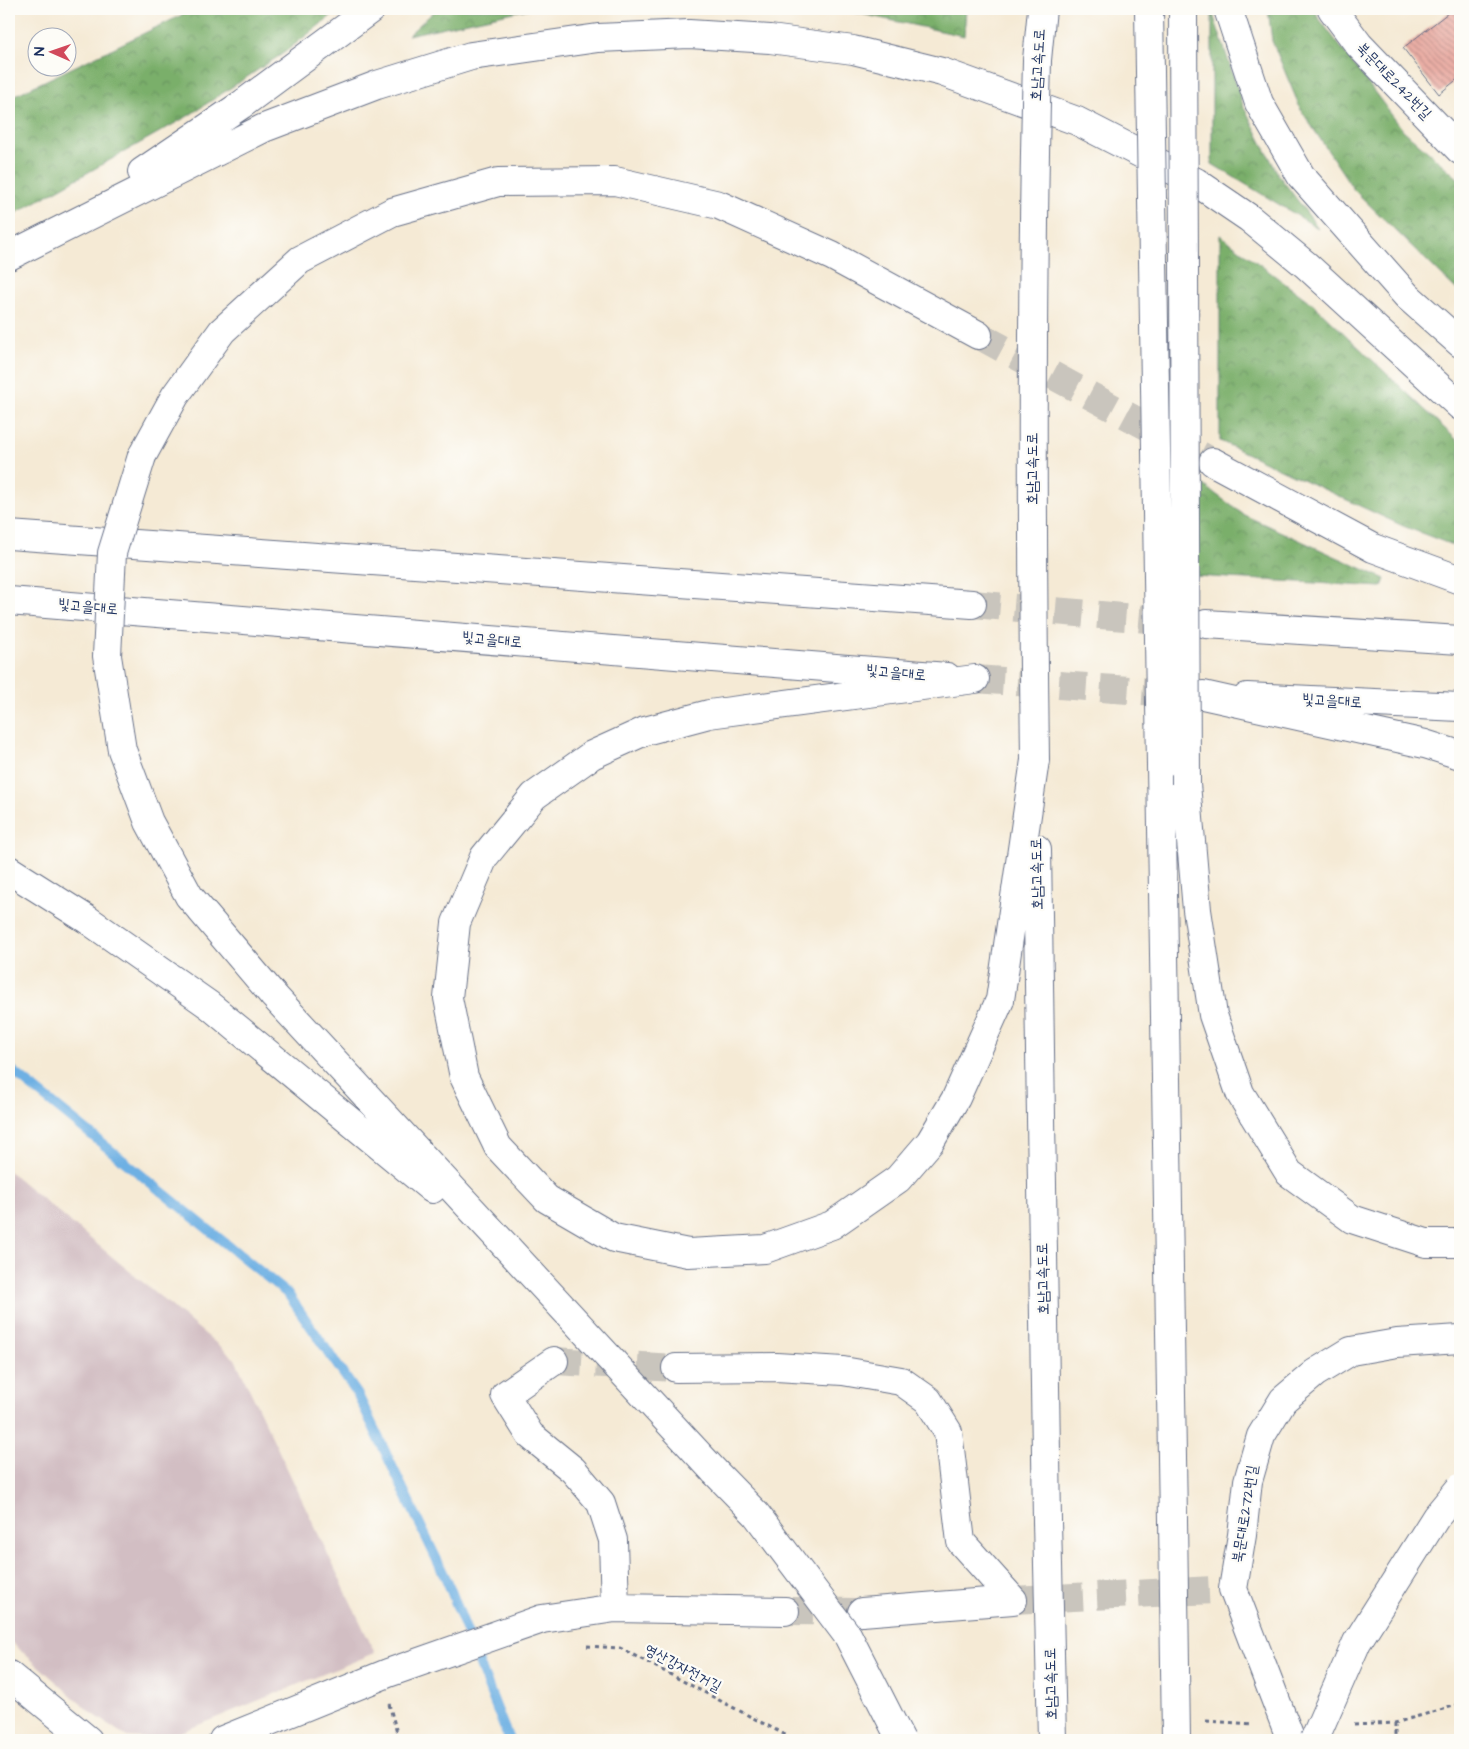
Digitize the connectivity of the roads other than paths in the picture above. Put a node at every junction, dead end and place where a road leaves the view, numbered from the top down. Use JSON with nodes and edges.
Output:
{"nodes":[{"id":1,"x":371,"y":9,"type":"edge"},
{"id":2,"x":1042,"y":9,"type":"edge"},
{"id":3,"x":1149,"y":9,"type":"edge"},
{"id":4,"x":1183,"y":9,"type":"edge"},
{"id":5,"x":1228,"y":9,"type":"edge"},
{"id":6,"x":1332,"y":9,"type":"edge"},
{"id":7,"x":1460,"y":150,"type":"edge"},
{"id":8,"x":52,"y":233,"type":"junction"},
{"id":9,"x":9,"y":256,"type":"edge"},
{"id":10,"x":978,"y":335,"type":"tunnel mouth"},
{"id":11,"x":1460,"y":343,"type":"edge"},
{"id":12,"x":1460,"y":406,"type":"edge"},
{"id":13,"x":1213,"y":462,"type":"tunnel mouth"},
{"id":14,"x":9,"y":535,"type":"edge"},
{"id":15,"x":1460,"y":580,"type":"edge"},
{"id":16,"x":9,"y":601,"type":"edge"},
{"id":17,"x":972,"y":604,"type":"tunnel mouth"},
{"id":18,"x":1206,"y":624,"type":"tunnel mouth"},
{"id":19,"x":1460,"y":640,"type":"edge"},
{"id":20,"x":1460,"y":707,"type":"edge"},
{"id":21,"x":1460,"y":755,"type":"edge"},
{"id":22,"x":1036,"y":760,"type":"junction"},
{"id":23,"x":9,"y":870,"type":"edge"},
{"id":24,"x":1460,"y":1243,"type":"edge"},
{"id":25,"x":515,"y":1259,"type":"junction"},
{"id":26,"x":1460,"y":1339,"type":"edge"},
{"id":27,"x":554,"y":1361,"type":"tunnel mouth"},
{"id":28,"x":676,"y":1368,"type":"tunnel mouth"},
{"id":29,"x":1460,"y":1488,"type":"edge"},
{"id":30,"x":615,"y":1608,"type":"junction"},
{"id":31,"x":785,"y":1611,"type":"tunnel mouth"},
{"id":32,"x":862,"y":1612,"type":"tunnel mouth"},
{"id":33,"x":9,"y":1675,"type":"edge"},
{"id":34,"x":88,"y":1740,"type":"edge"},
{"id":35,"x":223,"y":1740,"type":"edge"},
{"id":36,"x":901,"y":1740,"type":"edge"},
{"id":37,"x":1052,"y":1740,"type":"edge"},
{"id":38,"x":1176,"y":1740,"type":"edge"},
{"id":39,"x":1290,"y":1740,"type":"edge"},
{"id":40,"x":1314,"y":1740,"type":"edge"}],
"edges":[{"from":1,"to":8,"type":"main road"},
{"from":2,"to":22,"type":"main road","name":"호남고속도로","bridge":true},
{"from":3,"to":38,"type":"main road","bridge":true},
{"from":4,"to":24,"type":"main road","bridge":true},
{"from":5,"to":11,"type":"main road"},
{"from":6,"to":7,"type":"main road","name":"북문대로242번길"},
{"from":8,"to":9,"type":"main road"},
{"from":8,"to":12,"type":"main road"},
{"from":10,"to":25,"type":"main road","bridge":true},
{"from":13,"to":15,"type":"main road"},
{"from":14,"to":17,"type":"main road"},
{"from":16,"to":22,"type":"main road","name":"빛고을대로"},
{"from":18,"to":19,"type":"main road"},
{"from":20,"to":21,"type":"main road","name":"빛고을대로"},
{"from":22,"to":37,"type":"main road","name":"호남고속도로","bridge":true},
{"from":23,"to":25,"type":"main road"},
{"from":25,"to":36,"type":"main road","bridge":true},
{"from":26,"to":39,"type":"main road","name":"북문대로272번길"},
{"from":27,"to":30,"type":"main road"},
{"from":28,"to":32,"type":"main road"},
{"from":29,"to":40,"type":"main road","bridge":true},
{"from":30,"to":31,"type":"main road"},
{"from":30,"to":35,"type":"main road"},
{"from":33,"to":34,"type":"main road"}]}
